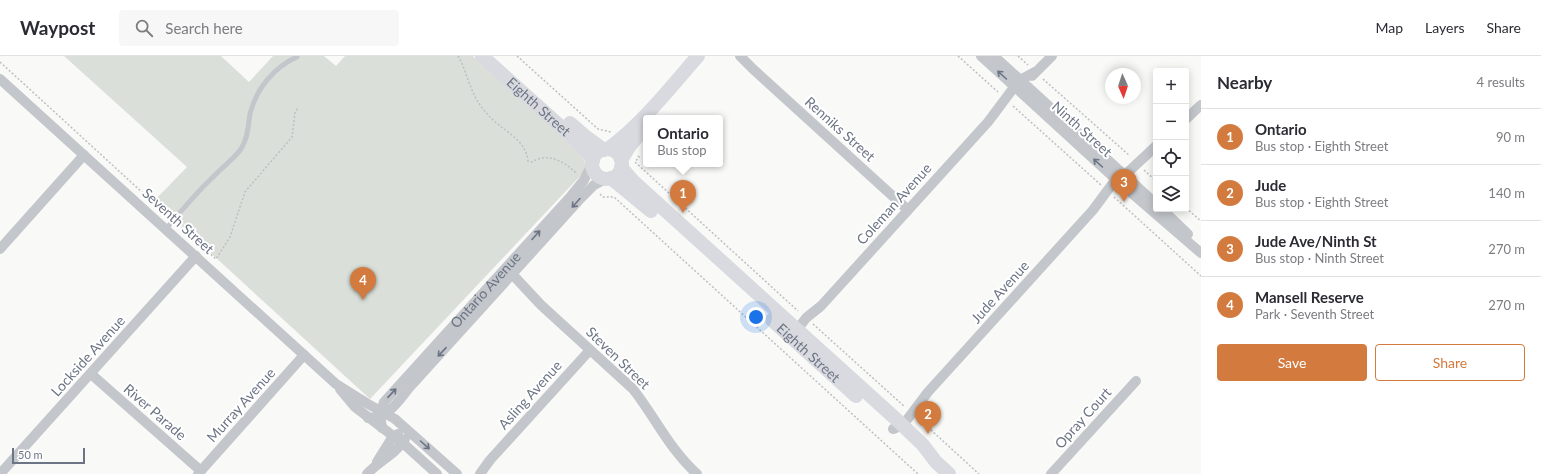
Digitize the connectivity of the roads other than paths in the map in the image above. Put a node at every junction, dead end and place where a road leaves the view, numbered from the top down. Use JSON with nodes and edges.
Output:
{"nodes":[{"id":1,"x":482,"y":56,"type":"edge"},
{"id":2,"x":496,"y":56,"type":"edge"},
{"id":3,"x":698,"y":56,"type":"edge"},
{"id":4,"x":709,"y":56,"type":"edge"},
{"id":5,"x":735,"y":56,"type":"edge"},
{"id":6,"x":740,"y":56,"type":"edge"},
{"id":7,"x":981,"y":56,"type":"edge"},
{"id":8,"x":994,"y":56,"type":"edge"},
{"id":9,"x":1052,"y":56,"type":"edge"},
{"id":10,"x":297,"y":57,"type":"dead end"},
{"id":11,"x":753,"y":69,"type":"junction"},
{"id":12,"x":0,"y":79,"type":"edge"},
{"id":13,"x":1020,"y":86,"type":"junction"},
{"id":14,"x":1201,"y":105,"type":"edge"},
{"id":15,"x":645,"y":115,"type":"edge"},
{"id":16,"x":656,"y":115,"type":"edge"},
{"id":17,"x":1189,"y":116,"type":"edge"},
{"id":18,"x":643,"y":117,"type":"edge"},
{"id":19,"x":643,"y":129,"type":"edge"},
{"id":20,"x":625,"y":144,"type":"junction"},
{"id":21,"x":606,"y":149,"type":"junction"},
{"id":22,"x":1153,"y":149,"type":"edge"},
{"id":23,"x":84,"y":155,"type":"junction"},
{"id":24,"x":592,"y":162,"type":"junction"},
{"id":25,"x":621,"y":164,"type":"junction"},
{"id":26,"x":608,"y":178,"type":"junction"},
{"id":27,"x":1121,"y":179,"type":"junction"},
{"id":28,"x":588,"y":183,"type":"junction"},
{"id":29,"x":1153,"y":202,"type":"edge"},
{"id":30,"x":908,"y":210,"type":"junction"},
{"id":31,"x":1165,"y":212,"type":"edge"},
{"id":32,"x":166,"y":229,"type":"junction"},
{"id":33,"x":1201,"y":246,"type":"edge"},
{"id":34,"x":0,"y":249,"type":"edge"},
{"id":35,"x":1201,"y":253,"type":"edge"},
{"id":36,"x":196,"y":256,"type":"junction"},
{"id":37,"x":508,"y":274,"type":"junction"},
{"id":38,"x":796,"y":334,"type":"junction"},
{"id":39,"x":590,"y":350,"type":"junction"},
{"id":40,"x":304,"y":354,"type":"junction"},
{"id":41,"x":91,"y":374,"type":"junction"},
{"id":42,"x":1136,"y":381,"type":"dead end"},
{"id":43,"x":336,"y":384,"type":"junction"},
{"id":44,"x":383,"y":413,"type":"junction"},
{"id":45,"x":368,"y":418,"type":"junction"},
{"id":46,"x":898,"y":425,"type":"junction"},
{"id":47,"x":382,"y":428,"type":"junction"},
{"id":48,"x":408,"y":430,"type":"junction"},
{"id":49,"x":394,"y":437,"type":"junction"},
{"id":50,"x":403,"y":443,"type":"junction"},
{"id":51,"x":490,"y":460,"type":"junction"},
{"id":52,"x":375,"y":466,"type":"junction"},
{"id":53,"x":941,"y":470,"type":"edge"},
{"id":54,"x":199,"y":472,"type":"edge"},
{"id":55,"x":0,"y":474,"type":"edge"},
{"id":56,"x":367,"y":474,"type":"edge"},
{"id":57,"x":437,"y":474,"type":"edge"},
{"id":58,"x":457,"y":474,"type":"edge"},
{"id":59,"x":473,"y":474,"type":"edge"},
{"id":60,"x":480,"y":474,"type":"edge"},
{"id":61,"x":697,"y":474,"type":"edge"},
{"id":62,"x":1051,"y":474,"type":"edge"}],
"edges":[{"from":1,"to":24,"type":"street","name":"Eighth Street"},
{"from":2,"to":21,"type":"street","name":"Eighth Street"},
{"from":3,"to":15,"type":"street"},
{"from":4,"to":16,"type":"street"},
{"from":5,"to":11,"type":"street","name":"Renniks Street"},
{"from":6,"to":11,"type":"street","name":"Renniks Street"},
{"from":13,"to":7,"type":"street","name":"Ninth Street","one_way":true},
{"from":8,"to":13,"type":"street","name":"Ninth Street"},
{"from":9,"to":13,"type":"street","name":"Coleman Avenue"},
{"from":10,"to":32,"type":"lane"},
{"from":11,"to":30,"type":"street","name":"Renniks Street"},
{"from":12,"to":23,"type":"street","name":"Seventh Street"},
{"from":13,"to":27,"type":"street","name":"Ninth Street"},
{"from":13,"to":30,"type":"street","name":"Coleman Avenue"},
{"from":14,"to":17,"type":"street"},
{"from":18,"to":20,"type":"street"},
{"from":19,"to":20,"type":"street"},
{"from":20,"to":21,"type":"street"},
{"from":20,"to":25,"type":"street"},
{"from":21,"to":24,"type":"street"},
{"from":21,"to":25,"type":"street"},
{"from":22,"to":27,"type":"street","name":"Jude Avenue"},
{"from":23,"to":32,"type":"street","name":"Seventh Street"},
{"from":23,"to":34,"type":"street"},
{"from":24,"to":26,"type":"street"},
{"from":24,"to":28,"type":"street","name":"Ontario Avenue"},
{"from":25,"to":26,"type":"street"},
{"from":25,"to":38,"type":"street","name":"Eighth Street"},
{"from":26,"to":28,"type":"street","name":"Ontario Avenue"},
{"from":26,"to":38,"type":"street","name":"Eighth Street"},
{"from":27,"to":29,"type":"street","name":"Ninth Street"},
{"from":27,"to":35,"type":"street","name":"Ninth Street"},
{"from":27,"to":46,"type":"street","name":"Jude Avenue"},
{"from":28,"to":37,"type":"street","name":"Ontario Avenue"},
{"from":30,"to":38,"type":"street","name":"Coleman Avenue"},
{"from":31,"to":33,"type":"street"},
{"from":32,"to":36,"type":"street","name":"Seventh Street"},
{"from":36,"to":40,"type":"street","name":"Seventh Street"},
{"from":36,"to":41,"type":"street","name":"Lockside Avenue"},
{"from":37,"to":39,"type":"street","name":"Steven Street"},
{"from":37,"to":44,"type":"street","name":"Ontario Avenue"},
{"from":38,"to":46,"type":"street","name":"Eighth Street"},
{"from":39,"to":51,"type":"street","name":"Asling Avenue"},
{"from":39,"to":61,"type":"street","name":"Steven Street"},
{"from":40,"to":43,"type":"street","name":"Seventh Street"},
{"from":40,"to":54,"type":"street","name":"Murray Avenue"},
{"from":41,"to":54,"type":"street","name":"River Parade"},
{"from":41,"to":55,"type":"street","name":"Lockside Avenue"},
{"from":42,"to":62,"type":"street","name":"Opray Court"},
{"from":43,"to":44,"type":"street","name":"Seventh Street"},
{"from":43,"to":45,"type":"street","name":"Seventh Street"},
{"from":44,"to":45,"type":"street"},
{"from":44,"to":47,"type":"street"},
{"from":44,"to":48,"type":"street","name":"Seventh Street"},
{"from":45,"to":47,"type":"street","name":"Seventh Street"},
{"from":46,"to":53,"type":"street","name":"Eighth Street"},
{"from":47,"to":49,"type":"street","name":"Seventh Street"},
{"from":48,"to":49,"type":"street"},
{"from":48,"to":50,"type":"street"},
{"from":48,"to":58,"type":"street","name":"Seventh Street","one_way":true},
{"from":49,"to":50,"type":"street","name":"Seventh Street"},
{"from":49,"to":52,"type":"street"},
{"from":50,"to":52,"type":"street"},
{"from":50,"to":57,"type":"street","name":"Seventh Street"},
{"from":51,"to":59,"type":"street","name":"Asling Avenue"},
{"from":51,"to":60,"type":"street","name":"Asling Avenue"},
{"from":52,"to":56,"type":"street"}]}
